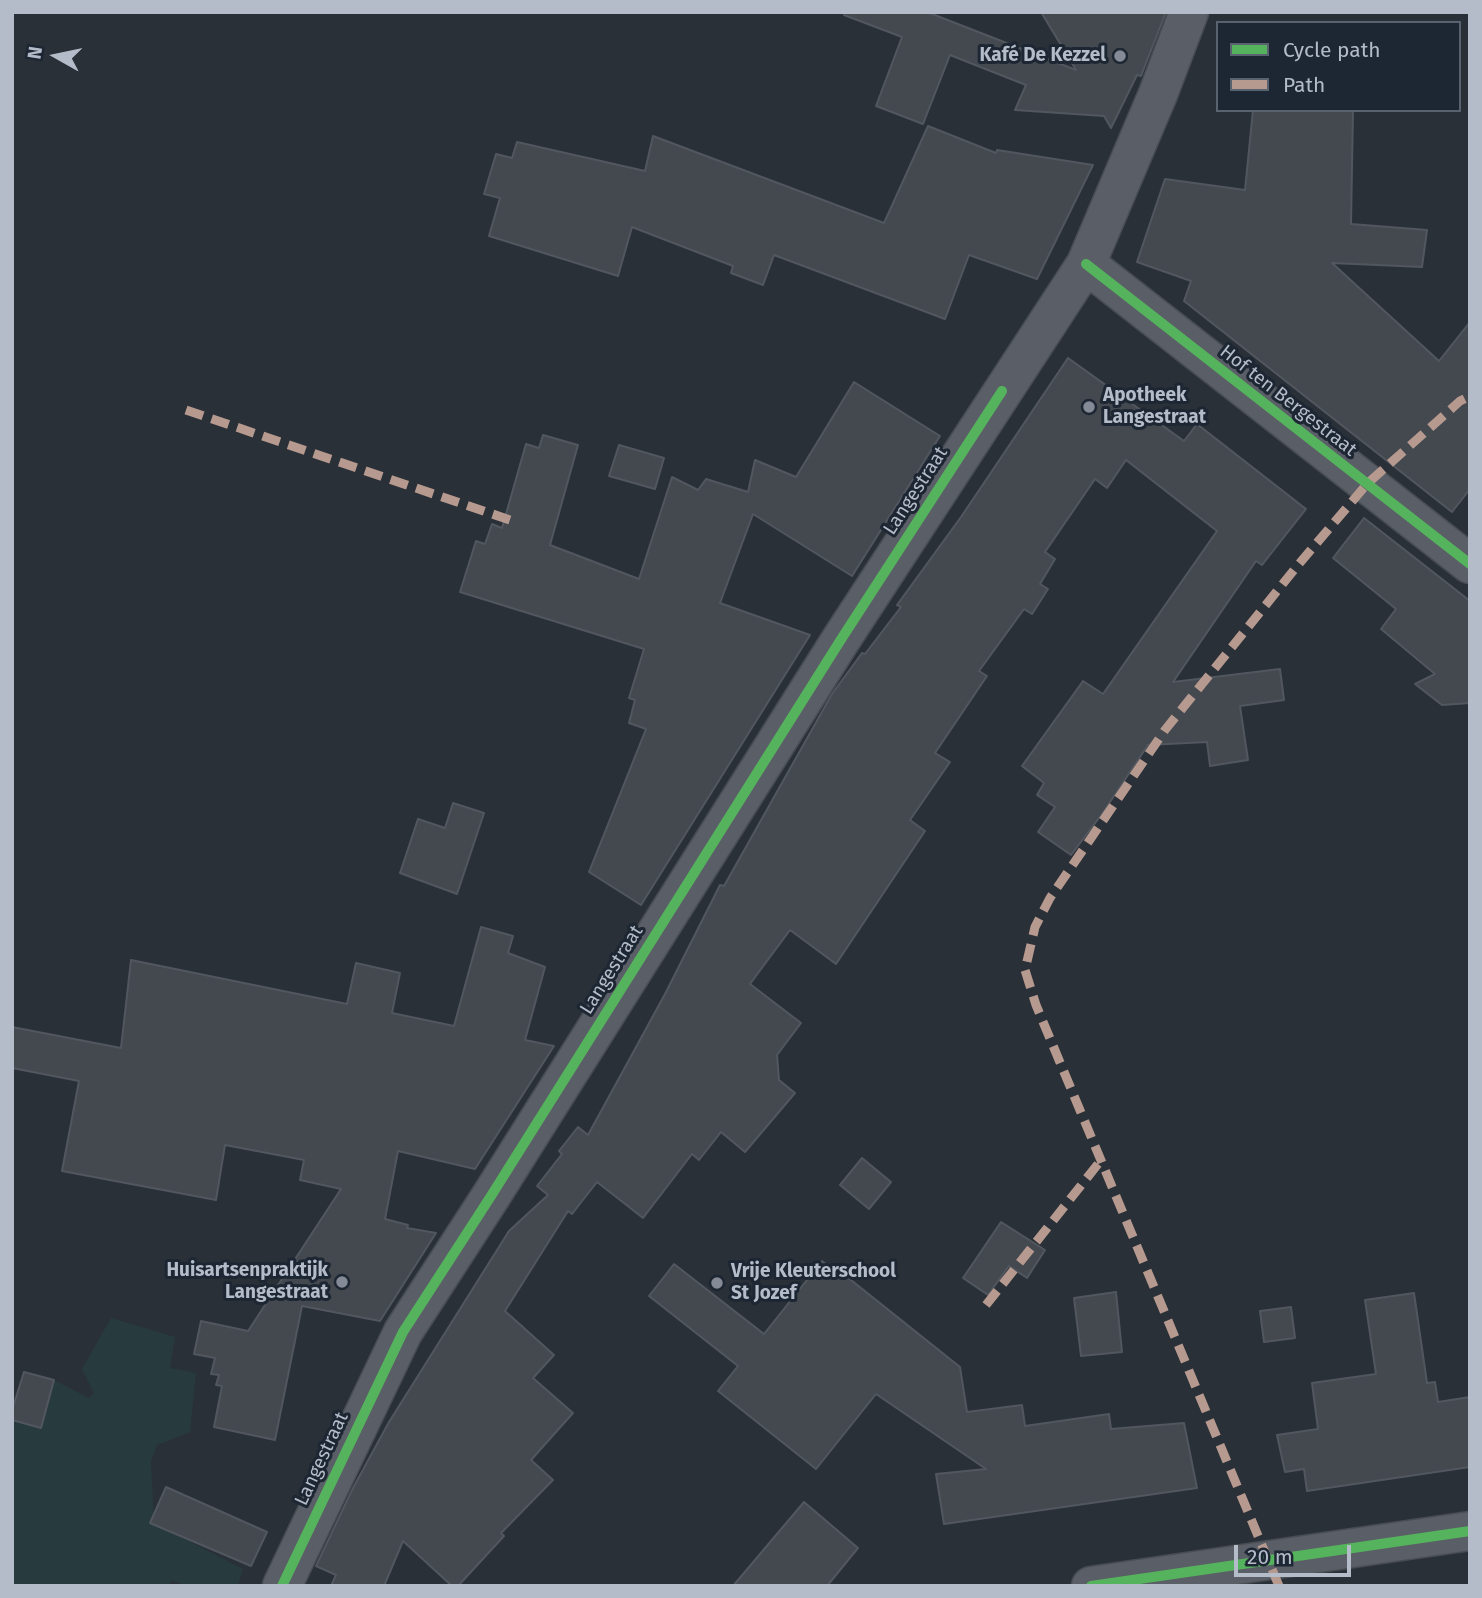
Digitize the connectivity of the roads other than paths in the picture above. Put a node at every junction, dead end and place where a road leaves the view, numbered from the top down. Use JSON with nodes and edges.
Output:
{"nodes":[{"id":1,"x":1189,"y":12,"type":"edge"},
{"id":2,"x":1086,"y":264,"type":"junction"},
{"id":3,"x":1470,"y":564,"type":"edge"},
{"id":4,"x":1470,"y":1531,"type":"edge"},
{"id":5,"x":282,"y":1586,"type":"edge"},
{"id":6,"x":1091,"y":1586,"type":"edge"}],
"edges":[{"from":1,"to":2,"type":"street","name":"Langestraat"},
{"from":2,"to":3,"type":"street","name":"Hof ten Bergestraat"},
{"from":2,"to":5,"type":"street","name":"Langestraat"},
{"from":4,"to":6,"type":"street"}]}
